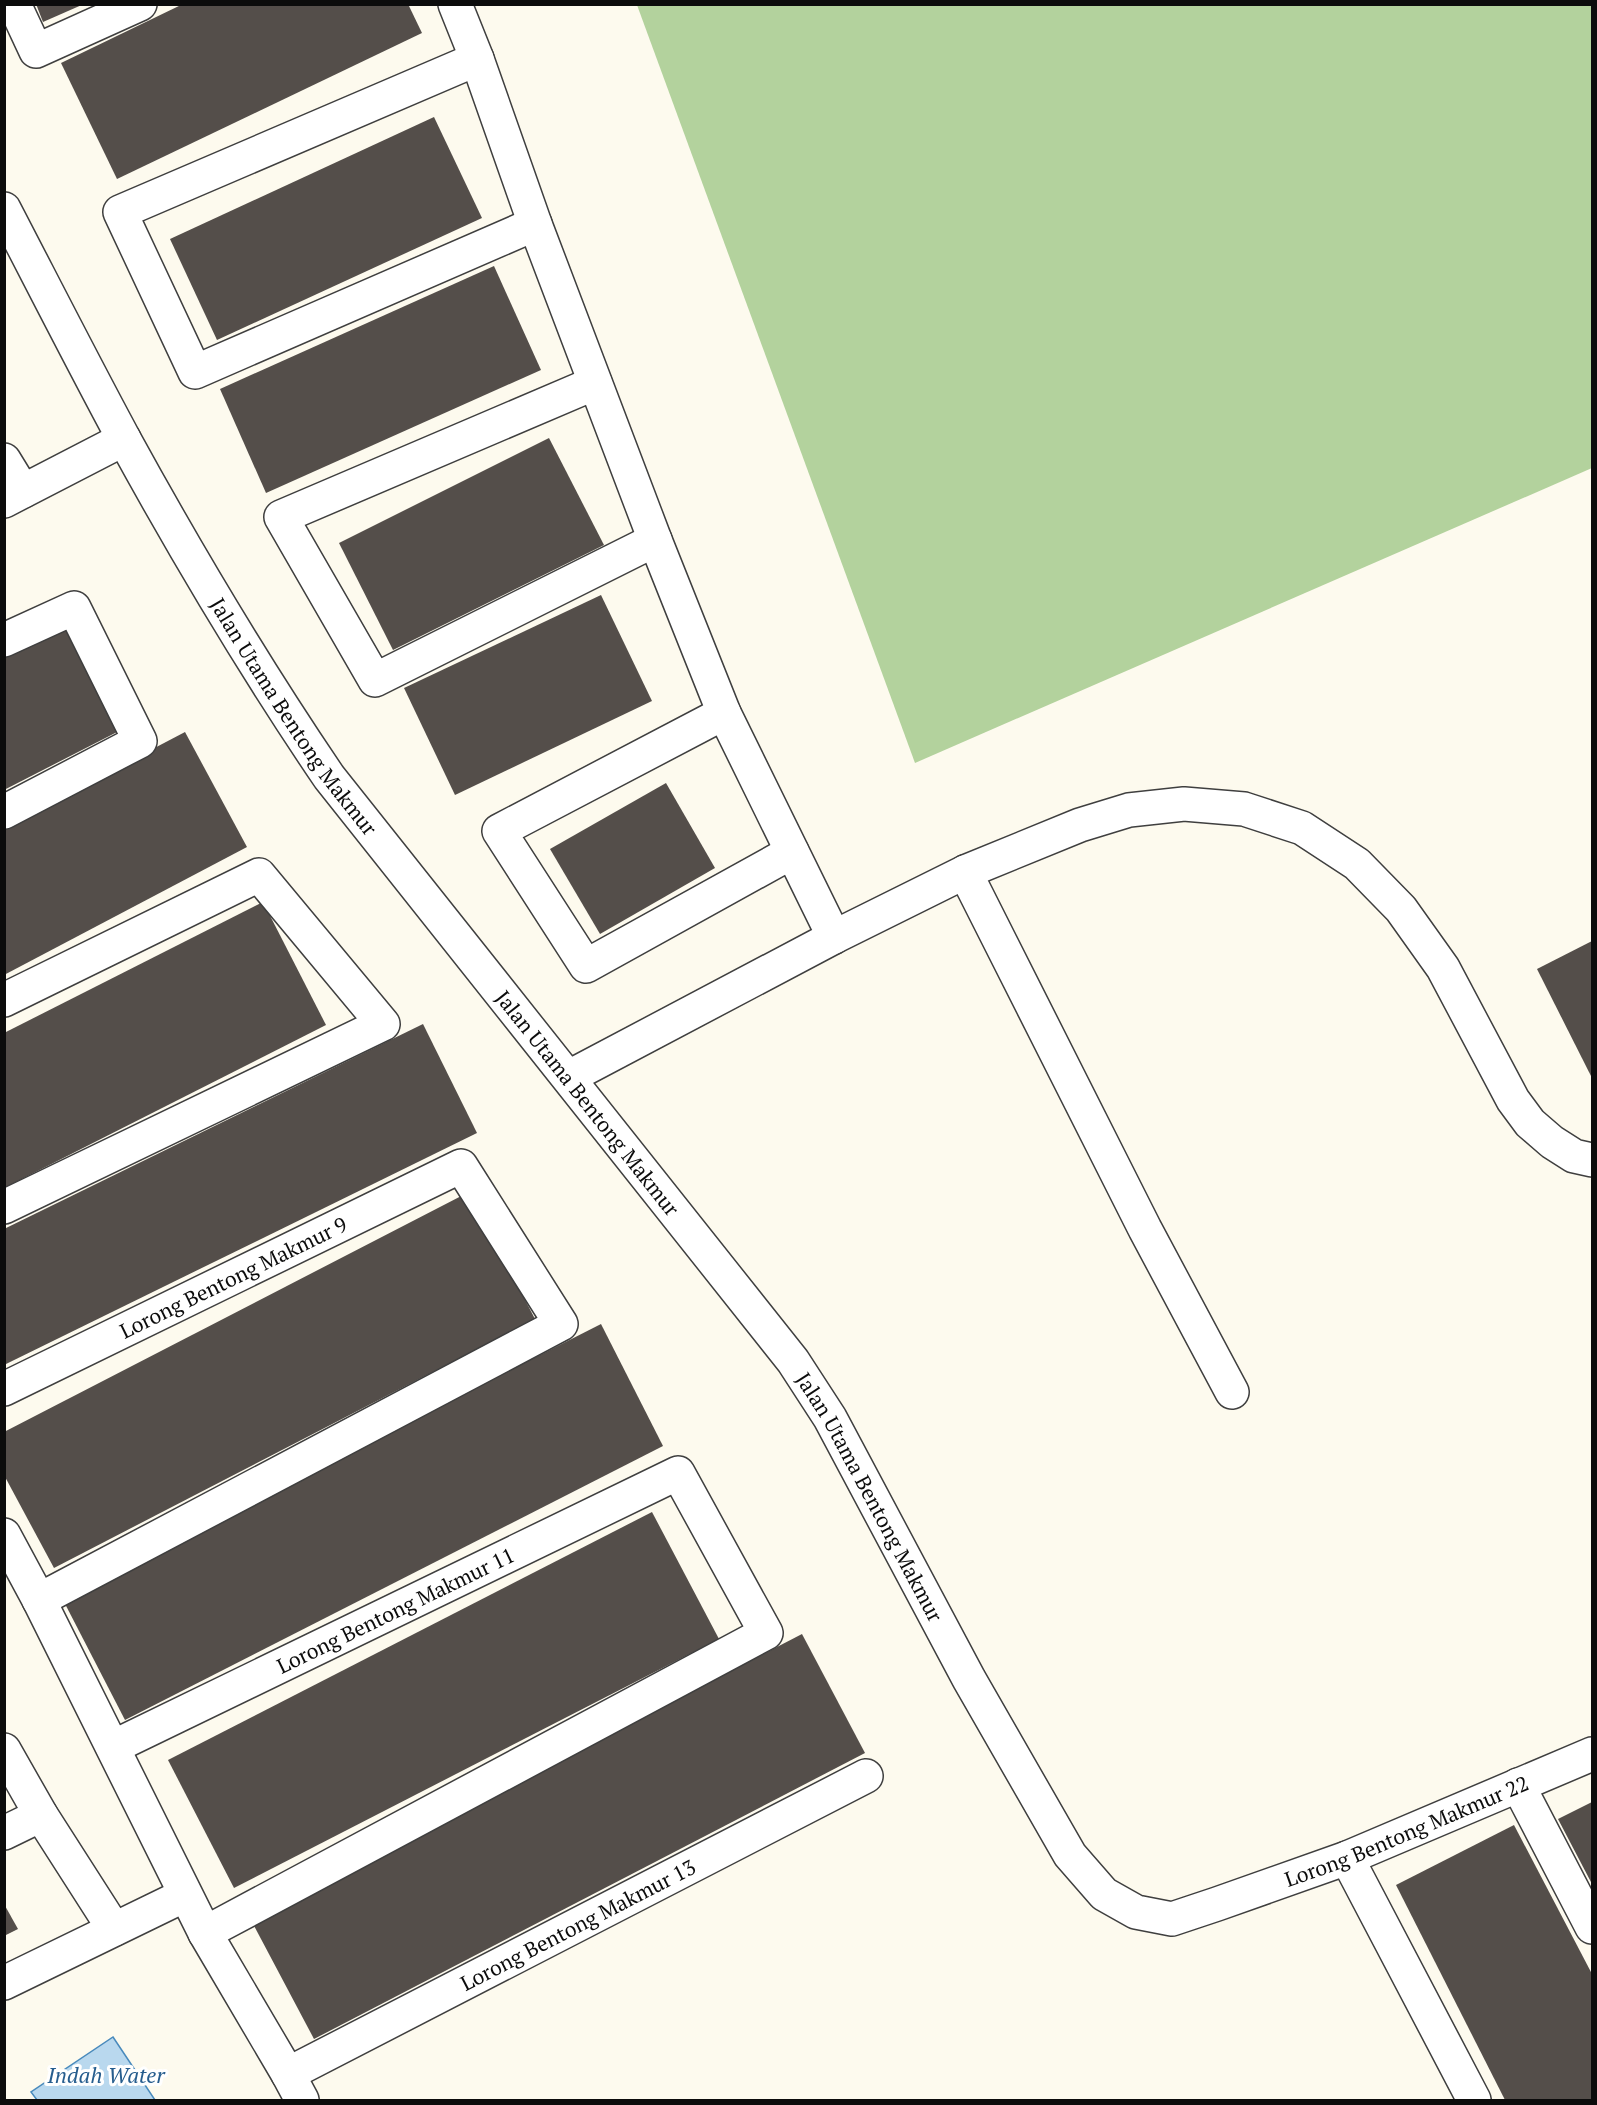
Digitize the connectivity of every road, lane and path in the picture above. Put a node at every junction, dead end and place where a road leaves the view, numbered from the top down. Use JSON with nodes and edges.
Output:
{"nodes":[{"id":1,"x":14,"y":4,"type":"edge"},
{"id":2,"x":140,"y":4,"type":"edge"},
{"id":3,"x":455,"y":4,"type":"edge"},
{"id":4,"x":477,"y":59,"type":"junction"},
{"id":5,"x":4,"y":209,"type":"edge"},
{"id":6,"x":535,"y":224,"type":"junction"},
{"id":7,"x":595,"y":383,"type":"junction"},
{"id":8,"x":124,"y":439,"type":"junction"},
{"id":9,"x":4,"y":460,"type":"edge"},
{"id":10,"x":14,"y":496,"type":"edge"},
{"id":11,"x":655,"y":540,"type":"junction"},
{"id":12,"x":4,"y":640,"type":"edge"},
{"id":13,"x":724,"y":713,"type":"junction"},
{"id":14,"x":4,"y":812,"type":"edge"},
{"id":15,"x":792,"y":852,"type":"junction"},
{"id":16,"x":965,"y":872,"type":"junction"},
{"id":17,"x":834,"y":937,"type":"junction"},
{"id":18,"x":4,"y":1000,"type":"edge"},
{"id":19,"x":569,"y":1077,"type":"junction"},
{"id":20,"x":1593,"y":1160,"type":"edge"},
{"id":21,"x":4,"y":1207,"type":"edge"},
{"id":22,"x":4,"y":1389,"type":"edge"},
{"id":23,"x":1232,"y":1392,"type":"dead end"},
{"id":24,"x":4,"y":1535,"type":"edge"},
{"id":25,"x":39,"y":1600,"type":"junction"},
{"id":26,"x":113,"y":1747,"type":"junction"},
{"id":27,"x":4,"y":1750,"type":"edge"},
{"id":28,"x":1593,"y":1755,"type":"edge"},
{"id":29,"x":866,"y":1776,"type":"dead end"},
{"id":30,"x":1518,"y":1785,"type":"junction"},
{"id":31,"x":41,"y":1815,"type":"junction"},
{"id":32,"x":4,"y":1833,"type":"edge"},
{"id":33,"x":1347,"y":1858,"type":"junction"},
{"id":34,"x":185,"y":1895,"type":"junction"},
{"id":35,"x":1217,"y":1904,"type":"joint"},
{"id":36,"x":1593,"y":1927,"type":"edge"},
{"id":37,"x":114,"y":1929,"type":"junction"},
{"id":38,"x":205,"y":1933,"type":"junction"},
{"id":39,"x":4,"y":1983,"type":"edge"},
{"id":40,"x":295,"y":2087,"type":"edge"},
{"id":41,"x":1474,"y":2100,"type":"edge"}],
"edges":[{"from":1,"to":2,"type":"street"},
{"from":3,"to":4,"type":"street"},
{"from":4,"to":6,"type":"street"},
{"from":4,"to":6,"type":"street"},
{"from":5,"to":8,"type":"street","name":"Jalan Utama Bentong Makmur"},
{"from":6,"to":7,"type":"street"},
{"from":7,"to":11,"type":"street"},
{"from":7,"to":11,"type":"street"},
{"from":8,"to":10,"type":"street"},
{"from":8,"to":19,"type":"street","name":"Jalan Utama Bentong Makmur"},
{"from":9,"to":10,"type":"street"},
{"from":11,"to":13,"type":"street"},
{"from":12,"to":14,"type":"street"},
{"from":13,"to":15,"type":"street"},
{"from":13,"to":15,"type":"street"},
{"from":15,"to":17,"type":"street"},
{"from":16,"to":17,"type":"street"},
{"from":16,"to":20,"type":"street"},
{"from":16,"to":23,"type":"street"},
{"from":17,"to":19,"type":"street"},
{"from":18,"to":21,"type":"street"},
{"from":19,"to":35,"type":"street","name":"Jalan Utama Bentong Makmur"},
{"from":22,"to":25,"type":"street","name":"Lorong Bentong Makmur 9"},
{"from":24,"to":25,"type":"street"},
{"from":25,"to":26,"type":"street"},
{"from":26,"to":34,"type":"street"},
{"from":26,"to":38,"type":"street","name":"Lorong Bentong Makmur 11"},
{"from":27,"to":31,"type":"street"},
{"from":28,"to":30,"type":"street","name":"Lorong Bentong Makmur 22"},
{"from":29,"to":40,"type":"street","name":"Lorong Bentong Makmur 13"},
{"from":30,"to":33,"type":"street","name":"Lorong Bentong Makmur 22"},
{"from":30,"to":36,"type":"street"},
{"from":31,"to":32,"type":"street"},
{"from":31,"to":37,"type":"street"},
{"from":33,"to":35,"type":"street","name":"Lorong Bentong Makmur 22"},
{"from":33,"to":41,"type":"street"},
{"from":34,"to":37,"type":"street"},
{"from":34,"to":38,"type":"street"},
{"from":37,"to":39,"type":"street"},
{"from":38,"to":40,"type":"street"}]}
